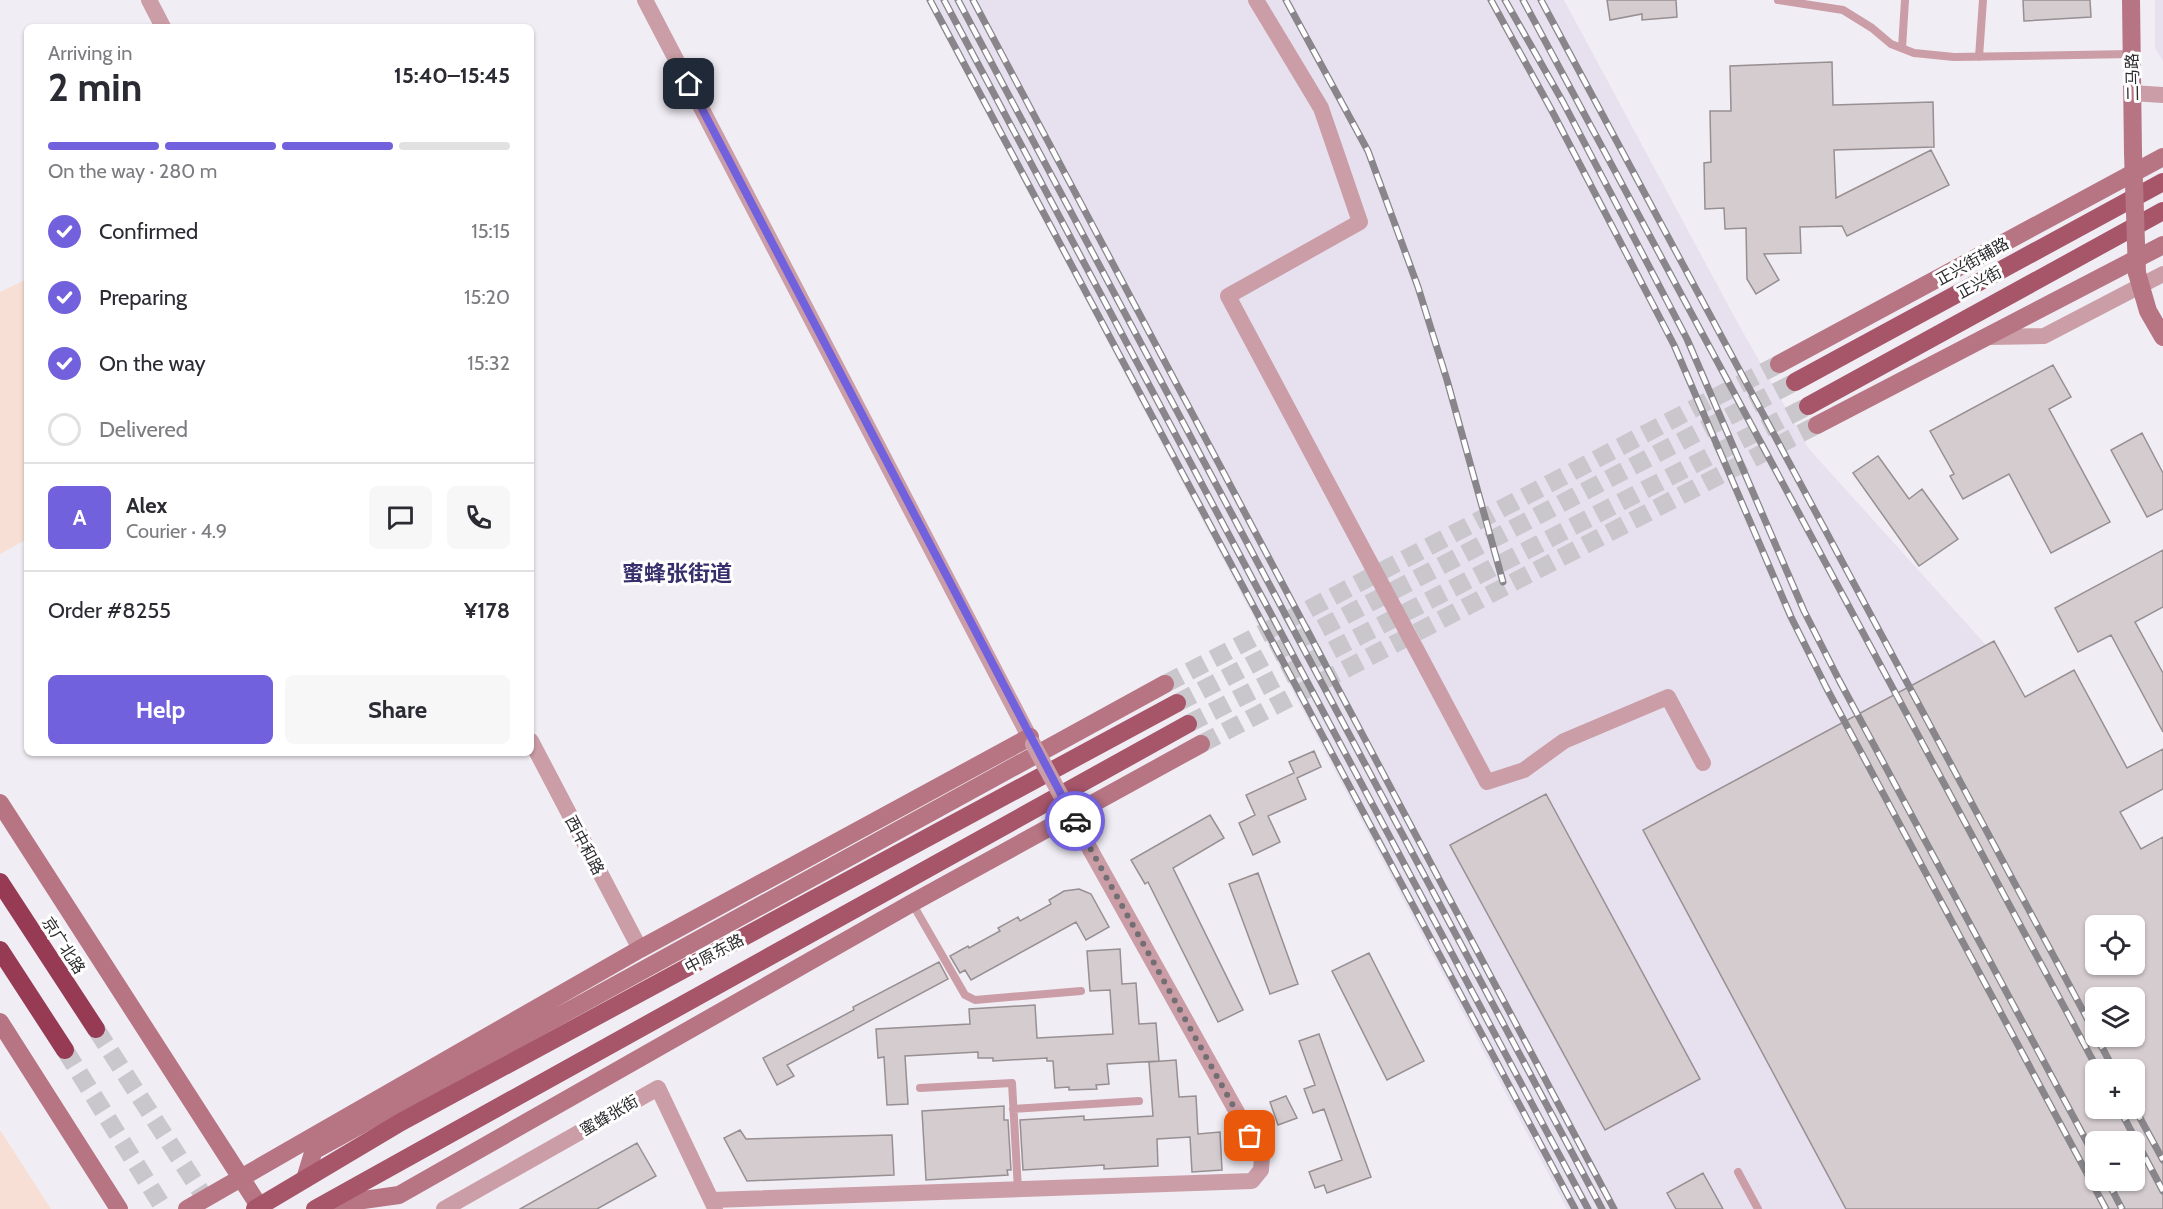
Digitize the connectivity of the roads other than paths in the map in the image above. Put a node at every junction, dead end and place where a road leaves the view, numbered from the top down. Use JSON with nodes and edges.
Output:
{"nodes":[{"id":1,"x":149,"y":0,"type":"edge"},
{"id":2,"x":645,"y":0,"type":"edge"},
{"id":3,"x":1256,"y":0,"type":"edge"},
{"id":4,"x":1778,"y":0,"type":"edge"},
{"id":5,"x":1905,"y":0,"type":"edge"},
{"id":6,"x":1983,"y":0,"type":"edge"},
{"id":7,"x":2131,"y":0,"type":"edge"},
{"id":8,"x":161,"y":24,"type":"edge"},
{"id":9,"x":1902,"y":48,"type":"junction"},
{"id":10,"x":2132,"y":54,"type":"junction"},
{"id":11,"x":1979,"y":57,"type":"junction"},
{"id":12,"x":2132,"y":93,"type":"junction"},
{"id":13,"x":2163,"y":94,"type":"edge"},
{"id":14,"x":2163,"y":157,"type":"edge"},
{"id":15,"x":2163,"y":182,"type":"edge"},
{"id":16,"x":2163,"y":211,"type":"edge"},
{"id":17,"x":2163,"y":245,"type":"edge"},
{"id":18,"x":2163,"y":274,"type":"edge"},
{"id":19,"x":2139,"y":280,"type":"junction"},
{"id":20,"x":1987,"y":337,"type":"junction"},
{"id":21,"x":2163,"y":337,"type":"edge"},
{"id":22,"x":1779,"y":364,"type":"tunnel mouth"},
{"id":23,"x":1795,"y":382,"type":"tunnel mouth"},
{"id":24,"x":1808,"y":406,"type":"tunnel mouth"},
{"id":25,"x":1817,"y":425,"type":"tunnel mouth"},
{"id":26,"x":1166,"y":684,"type":"tunnel mouth"},
{"id":27,"x":1177,"y":703,"type":"tunnel mouth"},
{"id":28,"x":1188,"y":724,"type":"tunnel mouth"},
{"id":29,"x":1031,"y":741,"type":"junction"},
{"id":30,"x":1201,"y":744,"type":"tunnel mouth"},
{"id":31,"x":534,"y":747,"type":"edge"},
{"id":32,"x":1703,"y":763,"type":"dead end"},
{"id":33,"x":0,"y":803,"type":"edge"},
{"id":34,"x":0,"y":882,"type":"edge"},
{"id":35,"x":912,"y":903,"type":"junction"},
{"id":36,"x":640,"y":949,"type":"junction"},
{"id":37,"x":0,"y":950,"type":"edge"},
{"id":38,"x":1080,"y":991,"type":"dead end"},
{"id":39,"x":0,"y":1022,"type":"edge"},
{"id":40,"x":96,"y":1029,"type":"tunnel mouth"},
{"id":41,"x":65,"y":1050,"type":"tunnel mouth"},
{"id":42,"x":920,"y":1088,"type":"dead end"},
{"id":43,"x":1139,"y":1101,"type":"dead end"},
{"id":44,"x":1013,"y":1108,"type":"junction"},
{"id":45,"x":319,"y":1133,"type":"junction"},
{"id":46,"x":313,"y":1151,"type":"junction"},
{"id":47,"x":1738,"y":1172,"type":"dead end"},
{"id":48,"x":241,"y":1178,"type":"junction"},
{"id":49,"x":305,"y":1179,"type":"junction"},
{"id":50,"x":1018,"y":1190,"type":"junction"},
{"id":51,"x":399,"y":1195,"type":"junction"},
{"id":52,"x":714,"y":1205,"type":"edge"},
{"id":53,"x":258,"y":1208,"type":"edge"},
{"id":54,"x":318,"y":1208,"type":"edge"},
{"id":55,"x":119,"y":1209,"type":"edge"},
{"id":56,"x":187,"y":1209,"type":"edge"},
{"id":57,"x":377,"y":1209,"type":"edge"},
{"id":58,"x":444,"y":1209,"type":"edge"},
{"id":59,"x":1758,"y":1209,"type":"edge"}],
"edges":[{"from":1,"to":8,"type":"street"},
{"from":2,"to":29,"type":"street"},
{"from":3,"to":32,"type":"street"},
{"from":4,"to":9,"type":"lane"},
{"from":5,"to":9,"type":"lane"},
{"from":6,"to":11,"type":"lane"},
{"from":7,"to":10,"type":"street","name":"二马路"},
{"from":9,"to":11,"type":"lane"},
{"from":10,"to":11,"type":"lane"},
{"from":10,"to":12,"type":"street","name":"二马路"},
{"from":12,"to":13,"type":"street"},
{"from":12,"to":19,"type":"street","name":"二马路","bridge":true},
{"from":14,"to":22,"type":"street","name":"正兴街辅路"},
{"from":15,"to":23,"type":"main road","name":"正兴街"},
{"from":16,"to":24,"type":"main road","name":"正兴街"},
{"from":17,"to":20,"type":"street"},
{"from":18,"to":19,"type":"street"},
{"from":19,"to":20,"type":"street"},
{"from":19,"to":21,"type":"street"},
{"from":20,"to":25,"type":"street"},
{"from":26,"to":46,"type":"street"},
{"from":27,"to":49,"type":"main road","name":"中原东路"},
{"from":28,"to":54,"type":"main road","name":"中原东路"},
{"from":29,"to":36,"type":"street"},
{"from":29,"to":50,"type":"street","bridge":true},
{"from":30,"to":35,"type":"street"},
{"from":31,"to":36,"type":"street","name":"西中和路"},
{"from":33,"to":48,"type":"street"},
{"from":34,"to":40,"type":"highway","name":"京广北路"},
{"from":35,"to":38,"type":"lane"},
{"from":35,"to":51,"type":"street"},
{"from":36,"to":45,"type":"street"},
{"from":37,"to":41,"type":"highway"},
{"from":39,"to":55,"type":"street"},
{"from":42,"to":44,"type":"lane"},
{"from":43,"to":44,"type":"lane"},
{"from":44,"to":50,"type":"lane"},
{"from":45,"to":46,"type":"street"},
{"from":45,"to":48,"type":"street"},
{"from":46,"to":49,"type":"street"},
{"from":47,"to":59,"type":"lane"},
{"from":48,"to":53,"type":"street"},
{"from":48,"to":56,"type":"street"},
{"from":49,"to":53,"type":"main road","name":"中原东路"},
{"from":50,"to":52,"type":"street"},
{"from":51,"to":54,"type":"street"},
{"from":51,"to":57,"type":"street"},
{"from":52,"to":58,"type":"street","name":"蜜蜂张街"}]}
